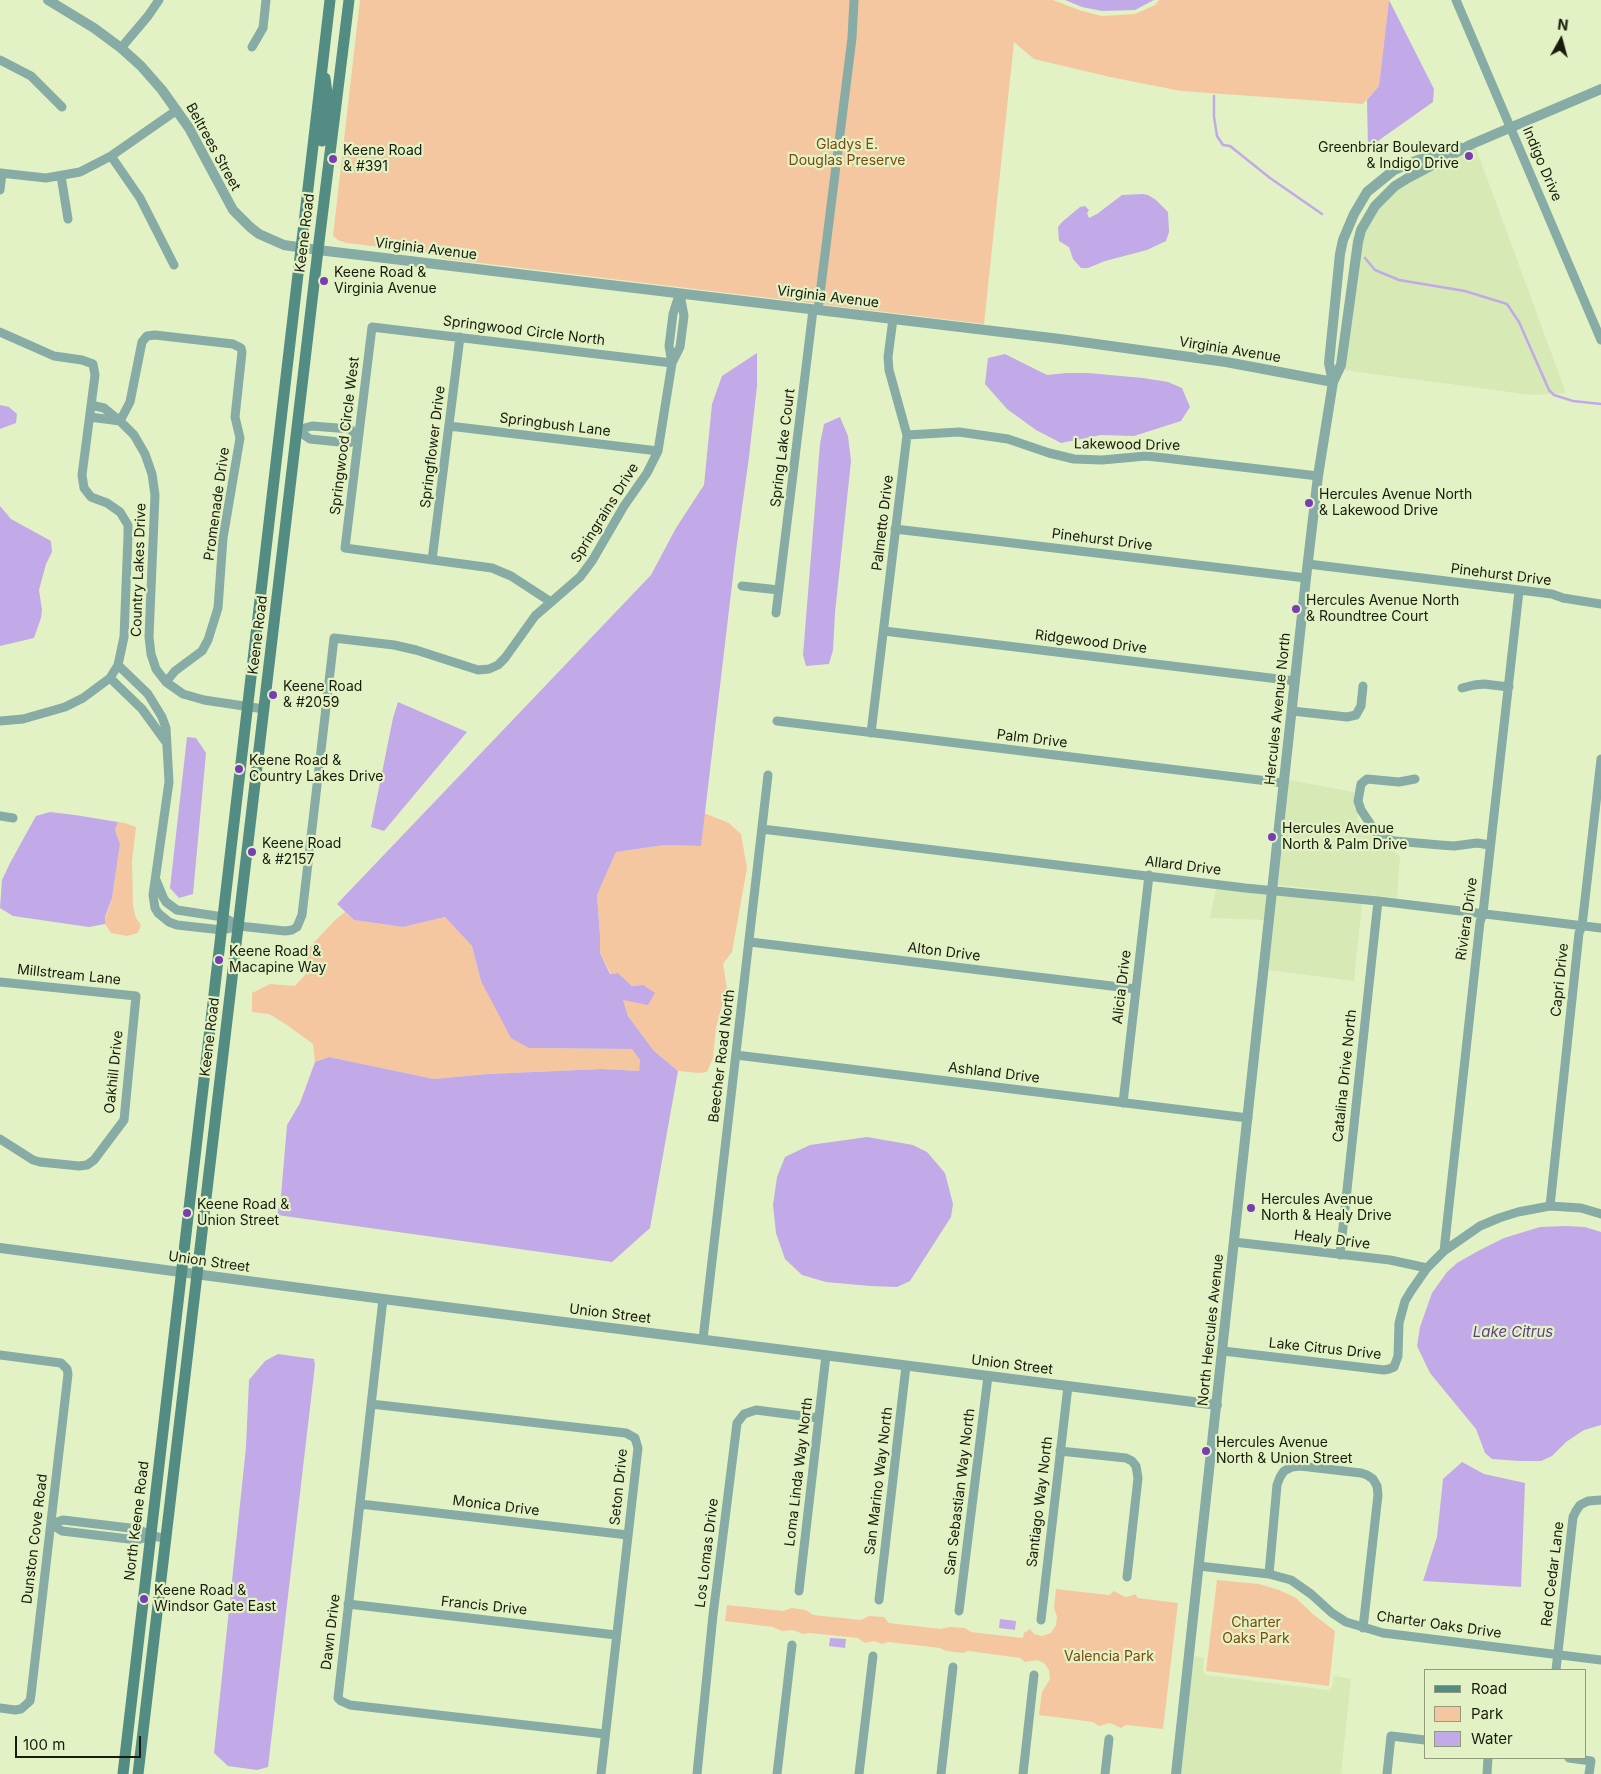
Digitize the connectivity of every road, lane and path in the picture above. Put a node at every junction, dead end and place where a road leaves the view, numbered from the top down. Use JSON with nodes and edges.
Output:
{"nodes":[{"id":1,"x":48,"y":0,"type":"edge"},
{"id":2,"x":159,"y":0,"type":"edge"},
{"id":3,"x":266,"y":0,"type":"edge"},
{"id":4,"x":330,"y":0,"type":"edge"},
{"id":5,"x":350,"y":0,"type":"edge"},
{"id":6,"x":854,"y":0,"type":"edge"},
{"id":7,"x":1456,"y":0,"type":"edge"},
{"id":8,"x":252,"y":47,"type":"dead end"},
{"id":9,"x":121,"y":48,"type":"junction"},
{"id":10,"x":0,"y":60,"type":"edge"},
{"id":11,"x":323,"y":61,"type":"junction"},
{"id":12,"x":1601,"y":89,"type":"edge"},
{"id":13,"x":62,"y":107,"type":"dead end"},
{"id":14,"x":177,"y":110,"type":"junction"},
{"id":15,"x":1511,"y":127,"type":"junction"},
{"id":16,"x":1472,"y":144,"type":"junction"},
{"id":17,"x":112,"y":156,"type":"junction"},
{"id":18,"x":1,"y":173,"type":"edge"},
{"id":19,"x":61,"y":176,"type":"junction"},
{"id":20,"x":0,"y":190,"type":"edge"},
{"id":21,"x":68,"y":219,"type":"dead end"},
{"id":22,"x":302,"y":248,"type":"junction"},
{"id":23,"x":318,"y":250,"type":"junction"},
{"id":24,"x":174,"y":265,"type":"dead end"},
{"id":25,"x":680,"y":294,"type":"junction"},
{"id":26,"x":816,"y":310,"type":"junction"},
{"id":27,"x":893,"y":319,"type":"junction"},
{"id":28,"x":372,"y":326,"type":"joint"},
{"id":29,"x":0,"y":332,"type":"edge"},
{"id":30,"x":460,"y":338,"type":"junction"},
{"id":31,"x":1601,"y":340,"type":"edge"},
{"id":32,"x":672,"y":363,"type":"junction"},
{"id":33,"x":1333,"y":382,"type":"junction"},
{"id":34,"x":302,"y":392,"type":"junction"},
{"id":35,"x":91,"y":405,"type":"junction"},
{"id":36,"x":90,"y":417,"type":"junction"},
{"id":37,"x":120,"y":421,"type":"junction"},
{"id":38,"x":449,"y":426,"type":"junction"},
{"id":39,"x":297,"y":430,"type":"junction"},
{"id":40,"x":907,"y":435,"type":"junction"},
{"id":41,"x":358,"y":437,"type":"junction"},
{"id":42,"x":658,"y":451,"type":"junction"},
{"id":43,"x":1318,"y":476,"type":"junction"},
{"id":44,"x":895,"y":529,"type":"junction"},
{"id":45,"x":432,"y":560,"type":"junction"},
{"id":46,"x":1308,"y":564,"type":"junction"},
{"id":47,"x":1306,"y":578,"type":"junction"},
{"id":48,"x":742,"y":586,"type":"dead end"},
{"id":49,"x":779,"y":590,"type":"junction"},
{"id":50,"x":1519,"y":590,"type":"junction"},
{"id":51,"x":551,"y":602,"type":"junction"},
{"id":52,"x":1601,"y":604,"type":"edge"},
{"id":53,"x":776,"y":613,"type":"dead end"},
{"id":54,"x":884,"y":631,"type":"junction"},
{"id":55,"x":118,"y":666,"type":"junction"},
{"id":56,"x":110,"y":678,"type":"junction"},
{"id":57,"x":1295,"y":681,"type":"junction"},
{"id":58,"x":166,"y":682,"type":"junction"},
{"id":59,"x":1363,"y":686,"type":"dead end"},
{"id":60,"x":1509,"y":687,"type":"junction"},
{"id":61,"x":142,"y":688,"type":"junction"},
{"id":62,"x":1462,"y":688,"type":"dead end"},
{"id":63,"x":132,"y":699,"type":"junction"},
{"id":64,"x":248,"y":706,"type":"junction"},
{"id":65,"x":264,"y":709,"type":"junction"},
{"id":66,"x":1292,"y":711,"type":"junction"},
{"id":67,"x":0,"y":721,"type":"edge"},
{"id":68,"x":777,"y":721,"type":"dead end"},
{"id":69,"x":871,"y":733,"type":"junction"},
{"id":70,"x":166,"y":742,"type":"junction"},
{"id":71,"x":1601,"y":759,"type":"edge"},
{"id":72,"x":768,"y":775,"type":"dead end"},
{"id":73,"x":1415,"y":779,"type":"dead end"},
{"id":74,"x":1284,"y":783,"type":"junction"},
{"id":75,"x":0,"y":816,"type":"edge"},
{"id":76,"x":13,"y":818,"type":"dead end"},
{"id":77,"x":762,"y":828,"type":"junction"},
{"id":78,"x":1490,"y":845,"type":"junction"},
{"id":79,"x":1149,"y":876,"type":"junction"},
{"id":80,"x":156,"y":880,"type":"junction"},
{"id":81,"x":1273,"y":890,"type":"junction"},
{"id":82,"x":1378,"y":900,"type":"junction"},
{"id":83,"x":1483,"y":913,"type":"junction"},
{"id":84,"x":223,"y":917,"type":"junction"},
{"id":85,"x":239,"y":926,"type":"junction"},
{"id":86,"x":1582,"y":926,"type":"junction"},
{"id":87,"x":1601,"y":928,"type":"edge"},
{"id":88,"x":222,"y":930,"type":"junction"},
{"id":89,"x":750,"y":942,"type":"junction"},
{"id":90,"x":0,"y":982,"type":"edge"},
{"id":91,"x":1136,"y":989,"type":"junction"},
{"id":92,"x":136,"y":996,"type":"joint"},
{"id":93,"x":736,"y":1056,"type":"junction"},
{"id":94,"x":1123,"y":1102,"type":"junction"},
{"id":95,"x":1248,"y":1118,"type":"junction"},
{"id":96,"x":199,"y":1126,"type":"junction"},
{"id":97,"x":0,"y":1139,"type":"edge"},
{"id":98,"x":1550,"y":1206,"type":"junction"},
{"id":99,"x":1601,"y":1214,"type":"edge"},
{"id":100,"x":1234,"y":1242,"type":"junction"},
{"id":101,"x":0,"y":1248,"type":"edge"},
{"id":102,"x":1444,"y":1250,"type":"junction"},
{"id":103,"x":1340,"y":1255,"type":"junction"},
{"id":104,"x":1427,"y":1268,"type":"junction"},
{"id":105,"x":182,"y":1272,"type":"junction"},
{"id":106,"x":198,"y":1274,"type":"junction"},
{"id":107,"x":383,"y":1299,"type":"junction"},
{"id":108,"x":703,"y":1339,"type":"junction"},
{"id":109,"x":1223,"y":1351,"type":"junction"},
{"id":110,"x":0,"y":1355,"type":"edge"},
{"id":111,"x":826,"y":1355,"type":"junction"},
{"id":112,"x":906,"y":1366,"type":"junction"},
{"id":113,"x":988,"y":1376,"type":"junction"},
{"id":114,"x":1068,"y":1386,"type":"junction"},
{"id":115,"x":371,"y":1404,"type":"junction"},
{"id":116,"x":1217,"y":1404,"type":"junction"},
{"id":117,"x":818,"y":1418,"type":"junction"},
{"id":118,"x":1060,"y":1451,"type":"junction"},
{"id":119,"x":175,"y":1462,"type":"junction"},
{"id":120,"x":1601,"y":1500,"type":"edge"},
{"id":121,"x":360,"y":1504,"type":"junction"},
{"id":122,"x":51,"y":1524,"type":"junction"},
{"id":123,"x":628,"y":1535,"type":"junction"},
{"id":124,"x":151,"y":1536,"type":"junction"},
{"id":125,"x":166,"y":1538,"type":"junction"},
{"id":126,"x":1199,"y":1566,"type":"junction"},
{"id":127,"x":1269,"y":1574,"type":"junction"},
{"id":128,"x":1127,"y":1577,"type":"dead end"},
{"id":129,"x":799,"y":1591,"type":"dead end"},
{"id":130,"x":879,"y":1600,"type":"dead end"},
{"id":131,"x":348,"y":1604,"type":"junction"},
{"id":132,"x":959,"y":1611,"type":"dead end"},
{"id":133,"x":1041,"y":1620,"type":"dead end"},
{"id":134,"x":1363,"y":1628,"type":"junction"},
{"id":135,"x":616,"y":1635,"type":"junction"},
{"id":136,"x":792,"y":1645,"type":"dead end"},
{"id":137,"x":1558,"y":1654,"type":"junction"},
{"id":138,"x":873,"y":1656,"type":"dead end"},
{"id":139,"x":1601,"y":1660,"type":"edge"},
{"id":140,"x":953,"y":1667,"type":"dead end"},
{"id":141,"x":1556,"y":1669,"type":"edge"},
{"id":142,"x":1034,"y":1675,"type":"dead end"},
{"id":143,"x":0,"y":1708,"type":"edge"},
{"id":144,"x":605,"y":1734,"type":"junction"},
{"id":145,"x":1109,"y":1739,"type":"dead end"},
{"id":146,"x":1424,"y":1740,"type":"edge"},
{"id":147,"x":1488,"y":1759,"type":"edge"},
{"id":148,"x":1576,"y":1759,"type":"edge"},
{"id":149,"x":122,"y":1774,"type":"edge"},
{"id":150,"x":138,"y":1774,"type":"edge"},
{"id":151,"x":601,"y":1774,"type":"edge"},
{"id":152,"x":697,"y":1774,"type":"edge"},
{"id":153,"x":777,"y":1774,"type":"edge"},
{"id":154,"x":859,"y":1774,"type":"edge"},
{"id":155,"x":941,"y":1774,"type":"edge"},
{"id":156,"x":1023,"y":1774,"type":"edge"},
{"id":157,"x":1105,"y":1774,"type":"edge"},
{"id":158,"x":1176,"y":1774,"type":"edge"},
{"id":159,"x":1387,"y":1774,"type":"edge"},
{"id":160,"x":1486,"y":1774,"type":"edge"},
{"id":161,"x":1589,"y":1774,"type":"edge"}],
"edges":[{"from":1,"to":9,"type":"street","name":"Beltrees Street"},
{"from":2,"to":9,"type":"street"},
{"from":3,"to":8,"type":"street"},
{"from":4,"to":11,"type":"main road","name":"Keene Road"},
{"from":5,"to":23,"type":"main road","name":"Keene Road"},
{"from":6,"to":26,"type":"street","name":"Spring Lake Court"},
{"from":7,"to":15,"type":"street","name":"Indigo Drive"},
{"from":9,"to":14,"type":"street","name":"Beltrees Street"},
{"from":10,"to":13,"type":"street"},
{"from":11,"to":22,"type":"main road","name":"Keene Road"},
{"from":11,"to":23,"type":"main road"},
{"from":12,"to":15,"type":"street"},
{"from":14,"to":17,"type":"street"},
{"from":14,"to":22,"type":"street","name":"Beltrees Street"},
{"from":15,"to":16,"type":"street"},
{"from":15,"to":31,"type":"street","name":"Indigo Drive"},
{"from":16,"to":33,"type":"street"},
{"from":16,"to":33,"type":"street"},
{"from":17,"to":19,"type":"street"},
{"from":17,"to":24,"type":"street"},
{"from":18,"to":19,"type":"street"},
{"from":18,"to":20,"type":"street"},
{"from":19,"to":21,"type":"street"},
{"from":22,"to":23,"type":"street","name":"Beltrees Street"},
{"from":22,"to":34,"type":"main road"},
{"from":22,"to":64,"type":"main road","name":"Keene Road"},
{"from":23,"to":25,"type":"street","name":"Virginia Avenue"},
{"from":23,"to":34,"type":"main road","name":"Keene Road"},
{"from":25,"to":26,"type":"street","name":"Virginia Avenue"},
{"from":25,"to":32,"type":"street","name":"Springrains Drive"},
{"from":26,"to":27,"type":"street","name":"Virginia Avenue"},
{"from":26,"to":49,"type":"street","name":"Spring Lake Court"},
{"from":27,"to":33,"type":"street","name":"Virginia Avenue"},
{"from":27,"to":40,"type":"street","name":"Palmetto Drive"},
{"from":28,"to":30,"type":"street","name":"Springwood Circle North"},
{"from":28,"to":41,"type":"street","name":"Springwood Circle West"},
{"from":29,"to":35,"type":"street"},
{"from":30,"to":32,"type":"street","name":"Springwood Circle North"},
{"from":30,"to":38,"type":"street","name":"Springflower Drive"},
{"from":32,"to":42,"type":"street","name":"Springrains Drive"},
{"from":33,"to":43,"type":"street","name":"Hercules Avenue North"},
{"from":34,"to":39,"type":"main road","name":"Keene Road"},
{"from":35,"to":36,"type":"street"},
{"from":35,"to":37,"type":"street","name":"Country Lakes Drive"},
{"from":36,"to":37,"type":"street"},
{"from":36,"to":55,"type":"street"},
{"from":37,"to":58,"type":"street","name":"Country Lakes Drive"},
{"from":37,"to":58,"type":"street","name":"Promenade Drive"},
{"from":38,"to":42,"type":"street","name":"Springbush Lane"},
{"from":38,"to":45,"type":"street","name":"Springflower Drive"},
{"from":39,"to":41,"type":"street"},
{"from":39,"to":41,"type":"street"},
{"from":39,"to":65,"type":"main road","name":"Keene Road"},
{"from":40,"to":43,"type":"street","name":"Lakewood Drive"},
{"from":40,"to":44,"type":"street","name":"Palmetto Drive"},
{"from":41,"to":45,"type":"street","name":"Springwood Circle West"},
{"from":42,"to":51,"type":"street","name":"Springrains Drive"},
{"from":43,"to":46,"type":"street","name":"Hercules Avenue North"},
{"from":44,"to":47,"type":"street","name":"Pinehurst Drive"},
{"from":44,"to":54,"type":"street","name":"Palmetto Drive"},
{"from":45,"to":51,"type":"street"},
{"from":46,"to":47,"type":"street","name":"Hercules Avenue North"},
{"from":46,"to":50,"type":"street","name":"Pinehurst Drive"},
{"from":47,"to":57,"type":"street","name":"Hercules Avenue North"},
{"from":48,"to":49,"type":"street"},
{"from":49,"to":53,"type":"street","name":"Spring Lake Court"},
{"from":50,"to":52,"type":"street","name":"Pinehurst Drive"},
{"from":50,"to":60,"type":"street","name":"Riviera Drive"},
{"from":51,"to":85,"type":"street","name":"Springrains Drive"},
{"from":54,"to":57,"type":"street","name":"Ridgewood Drive"},
{"from":54,"to":69,"type":"street","name":"Palmetto Drive"},
{"from":55,"to":56,"type":"street"},
{"from":55,"to":61,"type":"street"},
{"from":56,"to":63,"type":"street"},
{"from":56,"to":67,"type":"street"},
{"from":57,"to":66,"type":"street","name":"Hercules Avenue North"},
{"from":58,"to":64,"type":"street","name":"Country Lakes Drive"},
{"from":59,"to":66,"type":"street"},
{"from":60,"to":62,"type":"street"},
{"from":60,"to":78,"type":"street","name":"Riviera Drive"},
{"from":61,"to":63,"type":"street"},
{"from":61,"to":70,"type":"street"},
{"from":63,"to":70,"type":"street"},
{"from":64,"to":65,"type":"street","name":"Country Lakes Drive"},
{"from":64,"to":84,"type":"main road","name":"Keene Road"},
{"from":65,"to":85,"type":"main road","name":"Keene Road"},
{"from":66,"to":74,"type":"street","name":"Hercules Avenue North"},
{"from":68,"to":69,"type":"street","name":"Palm Drive"},
{"from":69,"to":74,"type":"street","name":"Palm Drive"},
{"from":70,"to":80,"type":"street"},
{"from":71,"to":86,"type":"street","name":"Capri Drive"},
{"from":72,"to":77,"type":"street","name":"Beecher Road North"},
{"from":73,"to":78,"type":"street"},
{"from":74,"to":81,"type":"street","name":"Hercules Avenue North"},
{"from":75,"to":76,"type":"street"},
{"from":77,"to":79,"type":"street","name":"Allard Drive"},
{"from":77,"to":89,"type":"street","name":"Beecher Road North"},
{"from":78,"to":83,"type":"street","name":"Riviera Drive"},
{"from":79,"to":81,"type":"street","name":"Allard Drive"},
{"from":79,"to":91,"type":"street","name":"Alicia Drive"},
{"from":80,"to":84,"type":"street"},
{"from":80,"to":88,"type":"street"},
{"from":81,"to":82,"type":"street","name":"Allard Drive"},
{"from":81,"to":95,"type":"street","name":"North Hercules Avenue"},
{"from":82,"to":83,"type":"street","name":"Allard Drive"},
{"from":82,"to":103,"type":"street","name":"Catalina Drive North"},
{"from":83,"to":86,"type":"street","name":"Allard Drive"},
{"from":83,"to":102,"type":"street","name":"Riviera Drive"},
{"from":84,"to":85,"type":"street"},
{"from":84,"to":88,"type":"main road","name":"Keene Road"},
{"from":85,"to":88,"type":"street"},
{"from":85,"to":106,"type":"main road","name":"Keene Road"},
{"from":86,"to":87,"type":"street","name":"Allard Drive"},
{"from":86,"to":98,"type":"street","name":"Capri Drive"},
{"from":88,"to":96,"type":"main road","name":"Keene Road"},
{"from":89,"to":91,"type":"street","name":"Alton Drive"},
{"from":89,"to":93,"type":"street","name":"Beecher Road North"},
{"from":90,"to":92,"type":"street","name":"Millstream Lane"},
{"from":91,"to":94,"type":"street","name":"Alicia Drive"},
{"from":92,"to":97,"type":"street","name":"Oakhill Drive"},
{"from":93,"to":94,"type":"street","name":"Ashland Drive"},
{"from":93,"to":108,"type":"street","name":"Beecher Road North"},
{"from":94,"to":95,"type":"street","name":"Ashland Drive"},
{"from":95,"to":100,"type":"street","name":"North Hercules Avenue"},
{"from":96,"to":105,"type":"main road","name":"Keene Road"},
{"from":96,"to":106,"type":"main road"},
{"from":98,"to":99,"type":"street","name":"Lake Citrus Drive"},
{"from":98,"to":102,"type":"street","name":"Lake Citrus Drive"},
{"from":100,"to":103,"type":"street","name":"Healy Drive"},
{"from":100,"to":109,"type":"street","name":"North Hercules Avenue"},
{"from":101,"to":105,"type":"street","name":"Union Street"},
{"from":102,"to":104,"type":"street","name":"Lake Citrus Drive"},
{"from":103,"to":104,"type":"street","name":"Healy Drive"},
{"from":104,"to":109,"type":"street","name":"Lake Citrus Drive"},
{"from":105,"to":106,"type":"street","name":"Union Street"},
{"from":105,"to":119,"type":"main road"},
{"from":105,"to":124,"type":"main road","name":"North Keene Road"},
{"from":106,"to":107,"type":"street","name":"Union Street"},
{"from":106,"to":119,"type":"main road"},
{"from":107,"to":108,"type":"street","name":"Union Street"},
{"from":107,"to":115,"type":"street","name":"Dawn Drive"},
{"from":108,"to":111,"type":"street","name":"Union Street"},
{"from":109,"to":116,"type":"street","name":"North Hercules Avenue"},
{"from":110,"to":122,"type":"street","name":"Dunston Cove Road"},
{"from":111,"to":112,"type":"street","name":"Union Street"},
{"from":111,"to":117,"type":"street","name":"Loma Linda Way North"},
{"from":112,"to":113,"type":"street","name":"Union Street"},
{"from":112,"to":130,"type":"street","name":"San Marino Way North"},
{"from":113,"to":114,"type":"street","name":"Union Street"},
{"from":113,"to":132,"type":"street","name":"San Sebastian Way North"},
{"from":114,"to":116,"type":"street","name":"Union Street"},
{"from":114,"to":118,"type":"street","name":"Santiago Way North"},
{"from":115,"to":121,"type":"street","name":"Dawn Drive"},
{"from":115,"to":123,"type":"street","name":"Seton Drive"},
{"from":116,"to":126,"type":"street","name":"North Hercules Avenue"},
{"from":117,"to":129,"type":"street","name":"Loma Linda Way North"},
{"from":117,"to":152,"type":"street","name":"Los Lomas Drive"},
{"from":118,"to":128,"type":"street"},
{"from":118,"to":133,"type":"street","name":"Santiago Way North"},
{"from":119,"to":125,"type":"main road"},
{"from":120,"to":137,"type":"street","name":"Red Cedar Lane"},
{"from":121,"to":123,"type":"street","name":"Monica Drive"},
{"from":121,"to":131,"type":"street","name":"Dawn Drive"},
{"from":122,"to":124,"type":"street"},
{"from":122,"to":143,"type":"street","name":"Dunston Cove Road"},
{"from":123,"to":135,"type":"street","name":"Seton Drive"},
{"from":124,"to":125,"type":"street"},
{"from":124,"to":149,"type":"main road","name":"North Keene Road"},
{"from":125,"to":150,"type":"main road"},
{"from":126,"to":127,"type":"street","name":"Charter Oaks Drive"},
{"from":126,"to":158,"type":"street","name":"North Hercules Avenue"},
{"from":127,"to":134,"type":"street","name":"Charter Oaks Drive"},
{"from":127,"to":134,"type":"street"},
{"from":131,"to":135,"type":"street","name":"Francis Drive"},
{"from":131,"to":144,"type":"street","name":"Dawn Drive"},
{"from":134,"to":137,"type":"street","name":"Charter Oaks Drive"},
{"from":135,"to":144,"type":"street","name":"Seton Drive"},
{"from":136,"to":153,"type":"street"},
{"from":137,"to":139,"type":"street","name":"Charter Oaks Drive"},
{"from":137,"to":141,"type":"street","name":"Red Cedar Lane"},
{"from":138,"to":154,"type":"street"},
{"from":140,"to":155,"type":"street"},
{"from":142,"to":156,"type":"street"},
{"from":144,"to":151,"type":"street","name":"Seton Drive"},
{"from":145,"to":157,"type":"street"},
{"from":146,"to":159,"type":"street"},
{"from":147,"to":160,"type":"street"},
{"from":148,"to":161,"type":"street"}]}
